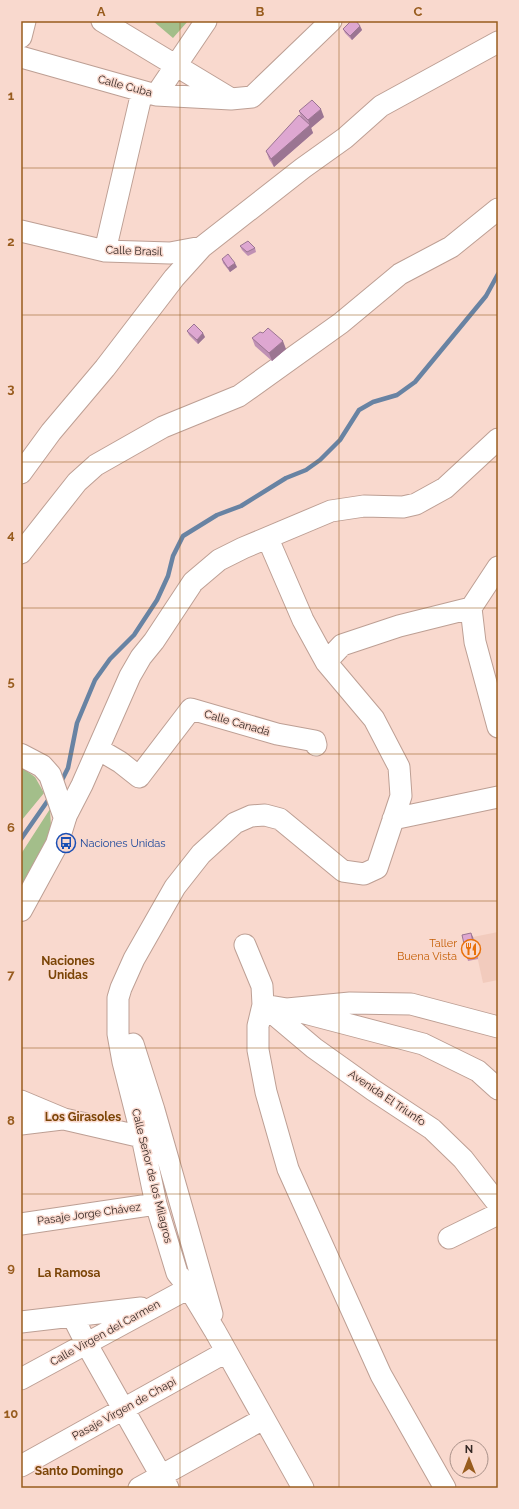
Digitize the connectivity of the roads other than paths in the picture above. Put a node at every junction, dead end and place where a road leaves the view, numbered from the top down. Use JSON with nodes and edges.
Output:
{"nodes":[{"id":1,"x":25,"y":21,"type":"edge"},
{"id":2,"x":102,"y":21,"type":"edge"},
{"id":3,"x":206,"y":21,"type":"edge"},
{"id":4,"x":331,"y":21,"type":"edge"},
{"id":5,"x":21,"y":37,"type":"edge"},
{"id":6,"x":498,"y":42,"type":"edge"},
{"id":7,"x":21,"y":57,"type":"edge"},
{"id":8,"x":175,"y":66,"type":"junction"},
{"id":9,"x":149,"y":93,"type":"junction"},
{"id":10,"x":231,"y":99,"type":"junction"},
{"id":11,"x":498,"y":209,"type":"edge"},
{"id":12,"x":21,"y":231,"type":"edge"},
{"id":13,"x":202,"y":247,"type":"junction"},
{"id":14,"x":105,"y":251,"type":"junction"},
{"id":15,"x":498,"y":439,"type":"edge"},
{"id":16,"x":21,"y":473,"type":"edge"},
{"id":17,"x":268,"y":539,"type":"junction"},
{"id":18,"x":21,"y":553,"type":"edge"},
{"id":19,"x":498,"y":567,"type":"edge"},
{"id":20,"x":471,"y":608,"type":"junction"},
{"id":21,"x":326,"y":662,"type":"junction"},
{"id":22,"x":491,"y":674,"type":"edge"},
{"id":23,"x":498,"y":727,"type":"edge"},
{"id":24,"x":316,"y":745,"type":"dead end"},
{"id":25,"x":98,"y":749,"type":"junction"},
{"id":26,"x":23,"y":755,"type":"edge"},
{"id":27,"x":498,"y":797,"type":"edge"},
{"id":28,"x":62,"y":809,"type":"junction"},
{"id":29,"x":393,"y":819,"type":"junction"},
{"id":30,"x":21,"y":910,"type":"edge"},
{"id":31,"x":244,"y":945,"type":"dead end"},
{"id":32,"x":262,"y":1005,"type":"junction"},
{"id":33,"x":287,"y":1009,"type":"junction"},
{"id":34,"x":498,"y":1027,"type":"edge"},
{"id":35,"x":133,"y":1044,"type":"dead end"},
{"id":36,"x":498,"y":1089,"type":"edge"},
{"id":37,"x":21,"y":1102,"type":"edge"},
{"id":38,"x":64,"y":1119,"type":"junction"},
{"id":39,"x":21,"y":1124,"type":"edge"},
{"id":40,"x":142,"y":1137,"type":"junction"},
{"id":41,"x":156,"y":1204,"type":"junction"},
{"id":42,"x":498,"y":1204,"type":"edge"},
{"id":43,"x":498,"y":1214,"type":"edge"},
{"id":44,"x":21,"y":1224,"type":"edge"},
{"id":45,"x":449,"y":1238,"type":"dead end"},
{"id":46,"x":181,"y":1292,"type":"junction"},
{"id":47,"x":73,"y":1317,"type":"junction"},
{"id":48,"x":21,"y":1322,"type":"edge"},
{"id":49,"x":214,"y":1331,"type":"junction"},
{"id":50,"x":86,"y":1343,"type":"junction"},
{"id":51,"x":226,"y":1352,"type":"junction"},
{"id":52,"x":21,"y":1379,"type":"edge"},
{"id":53,"x":123,"y":1409,"type":"junction"},
{"id":54,"x":263,"y":1419,"type":"junction"},
{"id":55,"x":21,"y":1466,"type":"edge"},
{"id":56,"x":164,"y":1482,"type":"edge"},
{"id":57,"x":300,"y":1487,"type":"edge"},
{"id":58,"x":139,"y":1488,"type":"edge"},
{"id":59,"x":444,"y":1488,"type":"edge"}],
"edges":[{"from":1,"to":5,"type":"street"},
{"from":2,"to":8,"type":"street"},
{"from":3,"to":8,"type":"street"},
{"from":4,"to":10,"type":"street","name":"Calle Cuba"},
{"from":6,"to":13,"type":"street"},
{"from":7,"to":9,"type":"street","name":"Calle Cuba"},
{"from":8,"to":9,"type":"street"},
{"from":8,"to":10,"type":"street"},
{"from":9,"to":10,"type":"street","name":"Calle Cuba"},
{"from":9,"to":14,"type":"street"},
{"from":11,"to":18,"type":"street"},
{"from":12,"to":14,"type":"street","name":"Calle Brasil"},
{"from":13,"to":14,"type":"street","name":"Calle Brasil"},
{"from":13,"to":16,"type":"street"},
{"from":15,"to":17,"type":"street"},
{"from":17,"to":21,"type":"street","name":"Calle Señor de los Milagros"},
{"from":17,"to":25,"type":"street"},
{"from":19,"to":20,"type":"street"},
{"from":20,"to":21,"type":"street"},
{"from":20,"to":22,"type":"street"},
{"from":21,"to":29,"type":"street","name":"Calle Señor de los Milagros"},
{"from":22,"to":23,"type":"street"},
{"from":24,"to":25,"type":"street","name":"Calle Canadá"},
{"from":25,"to":28,"type":"street"},
{"from":26,"to":28,"type":"main road"},
{"from":27,"to":29,"type":"street"},
{"from":28,"to":30,"type":"main road"},
{"from":29,"to":40,"type":"street","name":"Calle Señor de los Milagros"},
{"from":31,"to":32,"type":"street"},
{"from":32,"to":33,"type":"street"},
{"from":32,"to":42,"type":"street","name":"Avenida El Triunfo"},
{"from":32,"to":59,"type":"street"},
{"from":33,"to":34,"type":"street"},
{"from":33,"to":36,"type":"street"},
{"from":35,"to":49,"type":"street"},
{"from":37,"to":38,"type":"street"},
{"from":38,"to":39,"type":"street"},
{"from":38,"to":40,"type":"street"},
{"from":40,"to":41,"type":"street","name":"Calle Señor de los Milagros"},
{"from":41,"to":44,"type":"street","name":"Pasaje Jorge Chávez"},
{"from":41,"to":46,"type":"street","name":"Calle Señor de los Milagros"},
{"from":43,"to":45,"type":"street"},
{"from":46,"to":47,"type":"street"},
{"from":46,"to":49,"type":"street","name":"Calle Señor de los Milagros"},
{"from":46,"to":50,"type":"street","name":"Calle Virgen del Carmen"},
{"from":47,"to":48,"type":"street"},
{"from":47,"to":50,"type":"street"},
{"from":49,"to":51,"type":"street","name":"Calle Señor de los Milagros"},
{"from":50,"to":52,"type":"street","name":"Calle Virgen del Carmen"},
{"from":50,"to":53,"type":"street"},
{"from":51,"to":53,"type":"street","name":"Pasaje Virgen de Chapi"},
{"from":51,"to":54,"type":"street","name":"Calle Señor de los Milagros"},
{"from":53,"to":55,"type":"street","name":"Pasaje Virgen de Chapi"},
{"from":53,"to":56,"type":"street"},
{"from":54,"to":56,"type":"street"},
{"from":54,"to":57,"type":"street","name":"Calle Señor de los Milagros"},
{"from":56,"to":58,"type":"street"}]}
